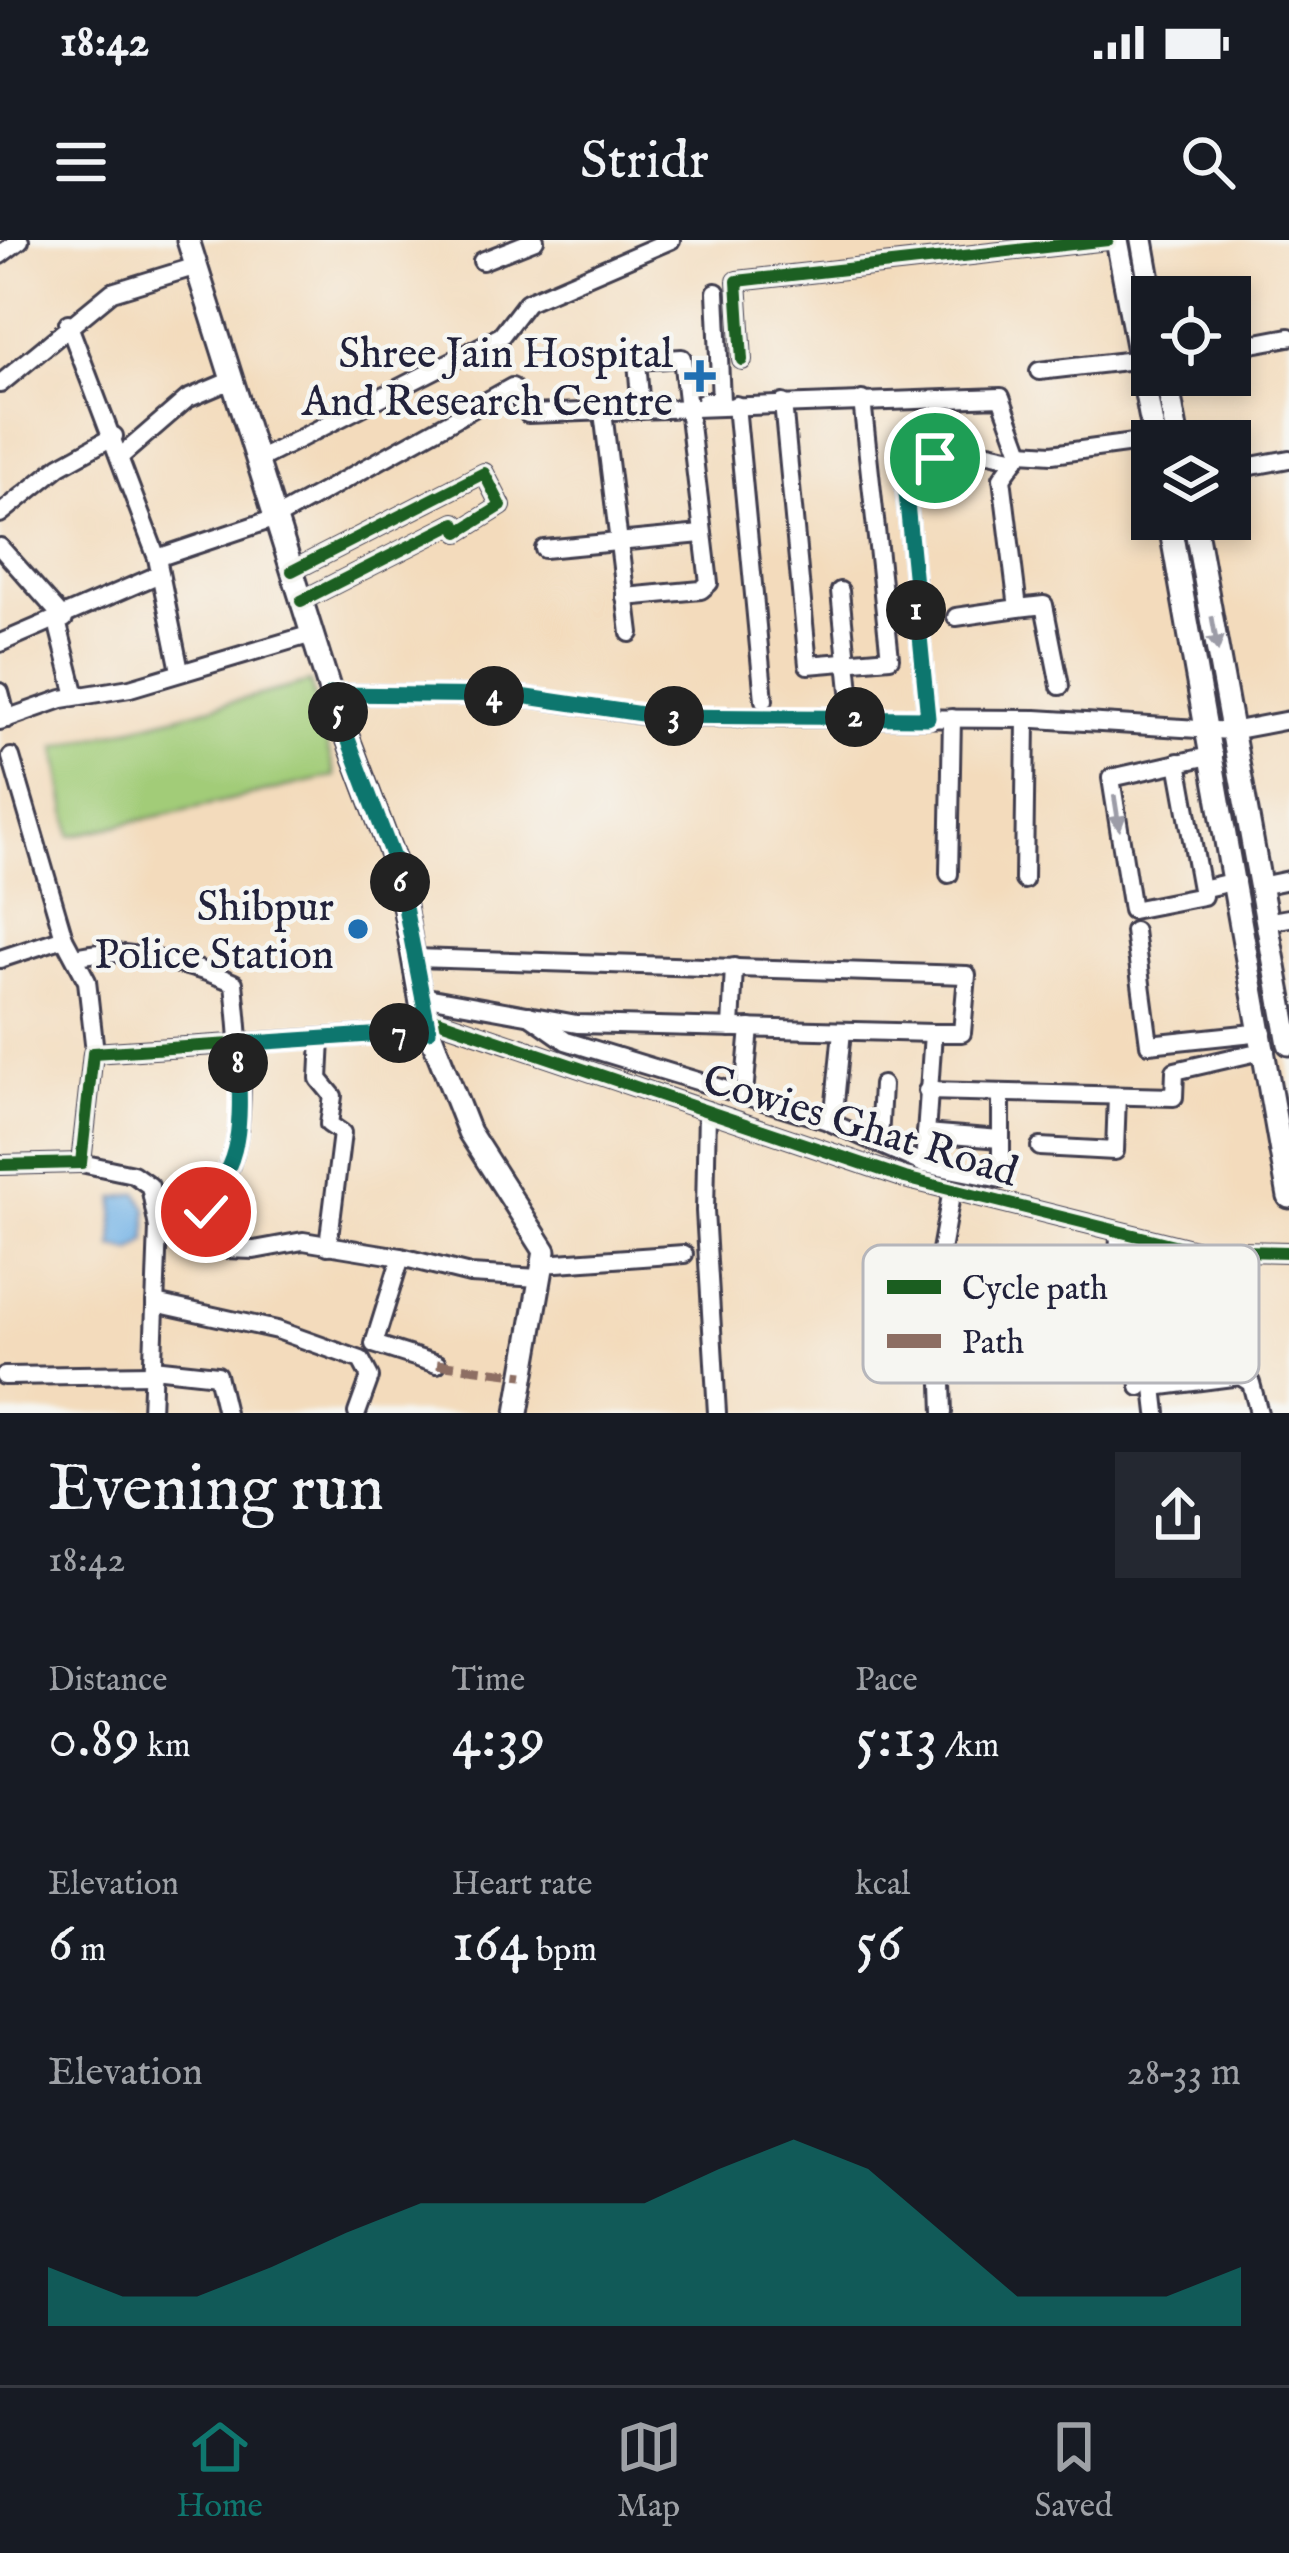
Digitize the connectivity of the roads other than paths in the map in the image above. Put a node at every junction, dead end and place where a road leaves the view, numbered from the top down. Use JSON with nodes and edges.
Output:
{"nodes":[{"id":1,"x":20,"y":240,"type":"edge"},
{"id":2,"x":188,"y":240,"type":"edge"},
{"id":3,"x":671,"y":240,"type":"edge"},
{"id":4,"x":1112,"y":240,"type":"edge"},
{"id":5,"x":1142,"y":240,"type":"edge"},
{"id":6,"x":523,"y":242,"type":"edge"},
{"id":7,"x":0,"y":254,"type":"edge"},
{"id":8,"x":482,"y":261,"type":"dead end"},
{"id":9,"x":197,"y":266,"type":"junction"},
{"id":10,"x":1148,"y":276,"type":"edge"},
{"id":11,"x":716,"y":292,"type":"dead end"},
{"id":12,"x":1131,"y":306,"type":"edge"},
{"id":13,"x":68,"y":323,"type":"junction"},
{"id":14,"x":1289,"y":337,"type":"edge"},
{"id":15,"x":1251,"y":344,"type":"edge"},
{"id":16,"x":742,"y":360,"type":"dead end"},
{"id":17,"x":1131,"y":361,"type":"edge"},
{"id":18,"x":1040,"y":371,"type":"dead end"},
{"id":19,"x":232,"y":380,"type":"junction"},
{"id":20,"x":0,"y":384,"type":"edge"},
{"id":21,"x":862,"y":400,"type":"junction"},
{"id":22,"x":783,"y":403,"type":"junction"},
{"id":23,"x":687,"y":405,"type":"junction"},
{"id":24,"x":736,"y":405,"type":"junction"},
{"id":25,"x":641,"y":410,"type":"junction"},
{"id":26,"x":603,"y":412,"type":"junction"},
{"id":27,"x":114,"y":436,"type":"junction"},
{"id":28,"x":1131,"y":443,"type":"edge"},
{"id":29,"x":1018,"y":456,"type":"junction"},
{"id":30,"x":120,"y":458,"type":"junction"},
{"id":31,"x":258,"y":460,"type":"junction"},
{"id":32,"x":1289,"y":460,"type":"edge"},
{"id":33,"x":1251,"y":466,"type":"edge"},
{"id":34,"x":0,"y":514,"type":"edge"},
{"id":35,"x":276,"y":518,"type":"junction"},
{"id":36,"x":701,"y":534,"type":"junction"},
{"id":37,"x":1174,"y":540,"type":"edge"},
{"id":38,"x":1197,"y":540,"type":"edge"},
{"id":39,"x":618,"y":542,"type":"junction"},
{"id":40,"x":0,"y":547,"type":"edge"},
{"id":41,"x":544,"y":549,"type":"dead end"},
{"id":42,"x":159,"y":566,"type":"junction"},
{"id":43,"x":292,"y":571,"type":"junction"},
{"id":44,"x":840,"y":591,"type":"dead end"},
{"id":45,"x":625,"y":597,"type":"junction"},
{"id":46,"x":302,"y":601,"type":"junction"},
{"id":47,"x":1018,"y":608,"type":"junction"},
{"id":48,"x":956,"y":617,"type":"dead end"},
{"id":49,"x":62,"y":624,"type":"junction"},
{"id":50,"x":630,"y":633,"type":"dead end"},
{"id":51,"x":312,"y":634,"type":"junction"},
{"id":52,"x":0,"y":643,"type":"edge"},
{"id":53,"x":846,"y":661,"type":"junction"},
{"id":54,"x":180,"y":671,"type":"junction"},
{"id":55,"x":1060,"y":686,"type":"dead end"},
{"id":56,"x":0,"y":692,"type":"edge"},
{"id":57,"x":331,"y":694,"type":"junction"},
{"id":58,"x":76,"y":695,"type":"junction"},
{"id":59,"x":764,"y":700,"type":"dead end"},
{"id":60,"x":852,"y":711,"type":"dead end"},
{"id":61,"x":928,"y":718,"type":"junction"},
{"id":62,"x":952,"y":718,"type":"junction"},
{"id":63,"x":1026,"y":719,"type":"junction"},
{"id":64,"x":3,"y":720,"type":"edge"},
{"id":65,"x":1289,"y":720,"type":"edge"},
{"id":66,"x":1220,"y":730,"type":"junction"},
{"id":67,"x":1214,"y":754,"type":"junction"},
{"id":68,"x":11,"y":757,"type":"dead end"},
{"id":69,"x":1178,"y":762,"type":"junction"},
{"id":70,"x":1222,"y":800,"type":"junction"},
{"id":71,"x":1186,"y":810,"type":"junction"},
{"id":72,"x":949,"y":874,"type":"dead end"},
{"id":73,"x":1024,"y":880,"type":"dead end"},
{"id":74,"x":1289,"y":880,"type":"edge"},
{"id":75,"x":1236,"y":881,"type":"junction"},
{"id":76,"x":1260,"y":886,"type":"junction"},
{"id":77,"x":1206,"y":888,"type":"junction"},
{"id":78,"x":1278,"y":920,"type":"edge"},
{"id":79,"x":1134,"y":931,"type":"dead end"},
{"id":80,"x":64,"y":938,"type":"junction"},
{"id":81,"x":77,"y":957,"type":"junction"},
{"id":82,"x":414,"y":958,"type":"junction"},
{"id":83,"x":0,"y":959,"type":"edge"},
{"id":84,"x":734,"y":967,"type":"junction"},
{"id":85,"x":424,"y":1014,"type":"junction"},
{"id":86,"x":529,"y":1015,"type":"junction"},
{"id":87,"x":740,"y":1028,"type":"junction"},
{"id":88,"x":842,"y":1031,"type":"junction"},
{"id":89,"x":933,"y":1033,"type":"junction"},
{"id":90,"x":321,"y":1039,"type":"junction"},
{"id":91,"x":238,"y":1044,"type":"junction"},
{"id":92,"x":1289,"y":1044,"type":"edge"},
{"id":93,"x":1272,"y":1050,"type":"edge"},
{"id":94,"x":95,"y":1052,"type":"junction"},
{"id":95,"x":882,"y":1084,"type":"dead end"},
{"id":96,"x":927,"y":1091,"type":"junction"},
{"id":97,"x":744,"y":1094,"type":"junction"},
{"id":98,"x":1001,"y":1095,"type":"junction"},
{"id":99,"x":1117,"y":1096,"type":"junction"},
{"id":100,"x":707,"y":1111,"type":"junction"},
{"id":101,"x":833,"y":1123,"type":"junction"},
{"id":102,"x":926,"y":1133,"type":"junction"},
{"id":103,"x":1000,"y":1139,"type":"junction"},
{"id":104,"x":879,"y":1141,"type":"junction"},
{"id":105,"x":1040,"y":1147,"type":"dead end"},
{"id":106,"x":81,"y":1163,"type":"junction"},
{"id":107,"x":925,"y":1164,"type":"junction"},
{"id":108,"x":0,"y":1165,"type":"edge"},
{"id":109,"x":952,"y":1190,"type":"junction"},
{"id":110,"x":204,"y":1197,"type":"junction"},
{"id":111,"x":1289,"y":1197,"type":"edge"},
{"id":112,"x":154,"y":1207,"type":"junction"},
{"id":113,"x":1119,"y":1234,"type":"junction"},
{"id":114,"x":942,"y":1245,"type":"edge"},
{"id":115,"x":1119,"y":1245,"type":"edge"},
{"id":116,"x":1171,"y":1245,"type":"edge"},
{"id":117,"x":328,"y":1246,"type":"junction"},
{"id":118,"x":1259,"y":1251,"type":"edge"},
{"id":119,"x":1289,"y":1252,"type":"edge"},
{"id":120,"x":684,"y":1254,"type":"dead end"},
{"id":121,"x":400,"y":1257,"type":"junction"},
{"id":122,"x":542,"y":1271,"type":"junction"},
{"id":123,"x":155,"y":1303,"type":"junction"},
{"id":124,"x":374,"y":1344,"type":"junction"},
{"id":125,"x":361,"y":1360,"type":"junction"},
{"id":126,"x":437,"y":1364,"type":"dead end"},
{"id":127,"x":153,"y":1371,"type":"junction"},
{"id":128,"x":4,"y":1376,"type":"dead end"},
{"id":129,"x":942,"y":1383,"type":"edge"},
{"id":130,"x":1140,"y":1383,"type":"edge"},
{"id":131,"x":1185,"y":1383,"type":"edge"},
{"id":132,"x":1251,"y":1383,"type":"edge"},
{"id":133,"x":1140,"y":1387,"type":"dead end"},
{"id":134,"x":151,"y":1413,"type":"edge"},
{"id":135,"x":226,"y":1413,"type":"edge"},
{"id":136,"x":357,"y":1413,"type":"edge"},
{"id":137,"x":517,"y":1413,"type":"edge"},
{"id":138,"x":717,"y":1413,"type":"edge"},
{"id":139,"x":943,"y":1413,"type":"edge"},
{"id":140,"x":1157,"y":1413,"type":"edge"},
{"id":141,"x":1259,"y":1413,"type":"edge"}],
"edges":[{"from":1,"to":7,"type":"street"},
{"from":2,"to":9,"type":"main road"},
{"from":3,"to":31,"type":"street"},
{"from":4,"to":12,"type":"main road"},
{"from":4,"to":16,"type":"street"},
{"from":5,"to":10,"type":"main road"},
{"from":6,"to":8,"type":"street"},
{"from":9,"to":13,"type":"street"},
{"from":9,"to":19,"type":"main road"},
{"from":11,"to":23,"type":"street"},
{"from":13,"to":20,"type":"street"},
{"from":13,"to":27,"type":"street"},
{"from":14,"to":15,"type":"street"},
{"from":17,"to":18,"type":"street"},
{"from":19,"to":30,"type":"street"},
{"from":19,"to":31,"type":"main road"},
{"from":21,"to":22,"type":"street"},
{"from":21,"to":29,"type":"street"},
{"from":21,"to":53,"type":"street"},
{"from":22,"to":24,"type":"street"},
{"from":22,"to":53,"type":"street"},
{"from":23,"to":24,"type":"street"},
{"from":23,"to":25,"type":"street"},
{"from":23,"to":25,"type":"street"},
{"from":23,"to":36,"type":"street"},
{"from":24,"to":59,"type":"street"},
{"from":25,"to":26,"type":"street"},
{"from":26,"to":35,"type":"street"},
{"from":26,"to":39,"type":"street"},
{"from":27,"to":30,"type":"street"},
{"from":27,"to":34,"type":"street"},
{"from":28,"to":29,"type":"street"},
{"from":29,"to":47,"type":"street"},
{"from":29,"to":61,"type":"street"},
{"from":30,"to":42,"type":"street"},
{"from":31,"to":35,"type":"main road"},
{"from":32,"to":33,"type":"street"},
{"from":35,"to":42,"type":"street"},
{"from":35,"to":43,"type":"main road"},
{"from":36,"to":39,"type":"street"},
{"from":36,"to":45,"type":"street"},
{"from":37,"to":66,"type":"main road"},
{"from":38,"to":66,"type":"main road","one_way":true},
{"from":39,"to":41,"type":"street"},
{"from":39,"to":45,"type":"street"},
{"from":40,"to":49,"type":"street"},
{"from":42,"to":49,"type":"street"},
{"from":42,"to":54,"type":"street"},
{"from":43,"to":46,"type":"main road"},
{"from":43,"to":46,"type":"street"},
{"from":44,"to":53,"type":"street"},
{"from":45,"to":50,"type":"street"},
{"from":46,"to":51,"type":"main road"},
{"from":47,"to":48,"type":"street"},
{"from":47,"to":55,"type":"street"},
{"from":49,"to":52,"type":"street"},
{"from":49,"to":58,"type":"street"},
{"from":51,"to":54,"type":"street"},
{"from":51,"to":57,"type":"main road"},
{"from":53,"to":60,"type":"street"},
{"from":54,"to":58,"type":"street"},
{"from":56,"to":64,"type":"street"},
{"from":57,"to":61,"type":"street"},
{"from":57,"to":82,"type":"main road"},
{"from":58,"to":64,"type":"street"},
{"from":61,"to":62,"type":"street"},
{"from":62,"to":63,"type":"street"},
{"from":62,"to":72,"type":"street"},
{"from":63,"to":66,"type":"street"},
{"from":63,"to":73,"type":"street"},
{"from":65,"to":66,"type":"street"},
{"from":66,"to":67,"type":"main road"},
{"from":66,"to":76,"type":"main road"},
{"from":67,"to":69,"type":"street"},
{"from":67,"to":70,"type":"main road"},
{"from":68,"to":80,"type":"street"},
{"from":69,"to":71,"type":"street"},
{"from":69,"to":77,"type":"street","one_way":true},
{"from":70,"to":71,"type":"street"},
{"from":70,"to":75,"type":"main road"},
{"from":71,"to":77,"type":"street"},
{"from":74,"to":76,"type":"street"},
{"from":75,"to":77,"type":"street"},
{"from":75,"to":93,"type":"main road"},
{"from":76,"to":78,"type":"main road"},
{"from":78,"to":92,"type":"main road"},
{"from":79,"to":93,"type":"street"},
{"from":80,"to":81,"type":"street"},
{"from":80,"to":83,"type":"street"},
{"from":81,"to":91,"type":"street"},
{"from":81,"to":94,"type":"street"},
{"from":82,"to":84,"type":"street"},
{"from":82,"to":85,"type":"main road"},
{"from":84,"to":87,"type":"street"},
{"from":84,"to":89,"type":"street"},
{"from":85,"to":86,"type":"street"},
{"from":85,"to":90,"type":"street"},
{"from":85,"to":100,"type":"street","name":"Cowies Ghat Road"},
{"from":85,"to":122,"type":"main road"},
{"from":86,"to":87,"type":"street"},
{"from":86,"to":97,"type":"street"},
{"from":87,"to":88,"type":"street"},
{"from":87,"to":97,"type":"street"},
{"from":88,"to":89,"type":"street"},
{"from":88,"to":101,"type":"street"},
{"from":89,"to":96,"type":"street"},
{"from":90,"to":91,"type":"street"},
{"from":90,"to":117,"type":"street"},
{"from":91,"to":94,"type":"street"},
{"from":91,"to":110,"type":"street"},
{"from":93,"to":99,"type":"street"},
{"from":93,"to":111,"type":"main road"},
{"from":94,"to":106,"type":"street"},
{"from":95,"to":104,"type":"street"},
{"from":96,"to":98,"type":"street"},
{"from":96,"to":102,"type":"street"},
{"from":97,"to":101,"type":"street"},
{"from":98,"to":99,"type":"street"},
{"from":98,"to":103,"type":"street"},
{"from":99,"to":105,"type":"street"},
{"from":100,"to":109,"type":"street","name":"Cowies Ghat Road"},
{"from":100,"to":138,"type":"street"},
{"from":101,"to":104,"type":"street"},
{"from":102,"to":103,"type":"street"},
{"from":102,"to":107,"type":"street"},
{"from":103,"to":107,"type":"street"},
{"from":104,"to":107,"type":"street"},
{"from":106,"to":108,"type":"street"},
{"from":106,"to":112,"type":"street"},
{"from":109,"to":113,"type":"street","name":"Cowies Ghat Road"},
{"from":109,"to":114,"type":"street"},
{"from":110,"to":112,"type":"street"},
{"from":110,"to":117,"type":"street"},
{"from":112,"to":123,"type":"street"},
{"from":113,"to":115,"type":"street"},
{"from":113,"to":116,"type":"street","name":"Cowies Ghat Road"},
{"from":117,"to":121,"type":"street"},
{"from":118,"to":119,"type":"street","name":"Cowies Ghat Road"},
{"from":120,"to":122,"type":"street"},
{"from":121,"to":122,"type":"street"},
{"from":121,"to":124,"type":"street"},
{"from":122,"to":137,"type":"main road"},
{"from":123,"to":125,"type":"street"},
{"from":123,"to":127,"type":"street"},
{"from":124,"to":125,"type":"street"},
{"from":124,"to":126,"type":"street"},
{"from":125,"to":136,"type":"street"},
{"from":127,"to":128,"type":"street"},
{"from":127,"to":134,"type":"street"},
{"from":127,"to":135,"type":"street"},
{"from":129,"to":139,"type":"street"},
{"from":130,"to":133,"type":"street"},
{"from":131,"to":140,"type":"street"},
{"from":132,"to":141,"type":"street"}]}
